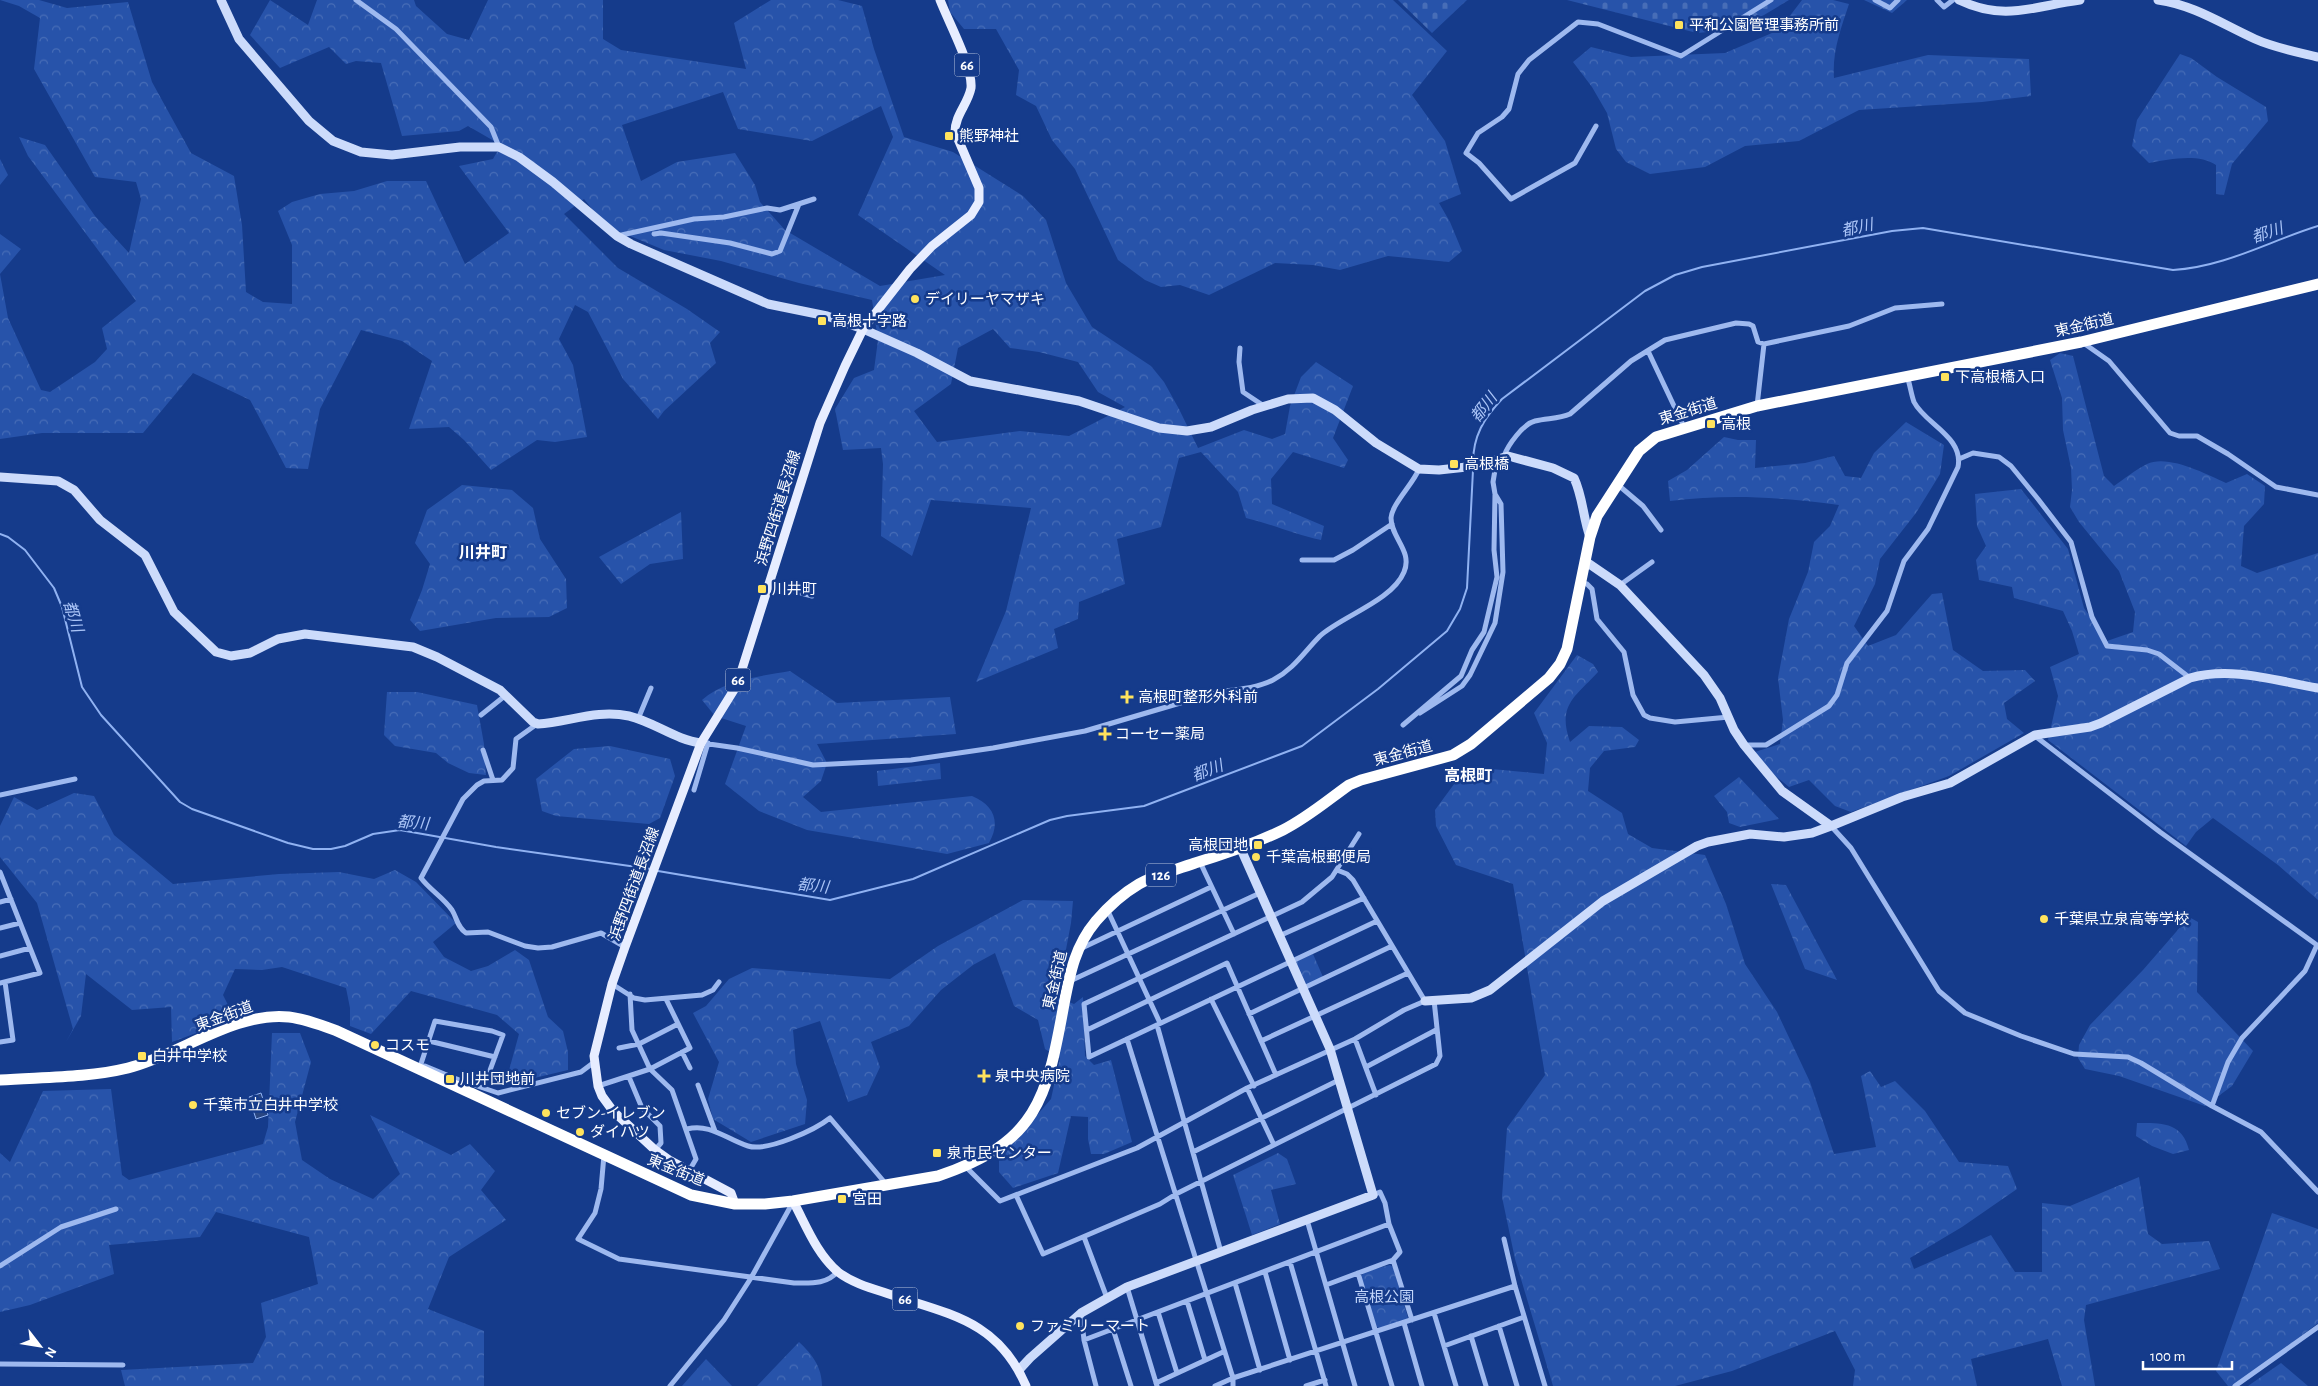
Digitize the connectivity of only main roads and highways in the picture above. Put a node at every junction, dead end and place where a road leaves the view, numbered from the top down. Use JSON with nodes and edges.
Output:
{"nodes":[{"id":1,"x":940,"y":0,"type":"edge"},
{"id":2,"x":2318,"y":284,"type":"edge"},
{"id":3,"x":0,"y":1080,"type":"edge"},
{"id":4,"x":793,"y":1201,"type":"junction"},
{"id":5,"x":735,"y":1204,"type":"junction"},
{"id":6,"x":1026,"y":1386,"type":"edge"}],
"edges":[{"from":1,"to":5,"type":"main road","name":"浜野四街道長沼線","number":"66"},
{"from":2,"to":4,"type":"highway","name":"東金街道","number":"126"},
{"from":3,"to":5,"type":"highway","name":"東金街道","number":"126"},
{"from":4,"to":5,"type":"highway","name":"東金街道","number":"126"},
{"from":4,"to":6,"type":"main road","number":"66"}]}
